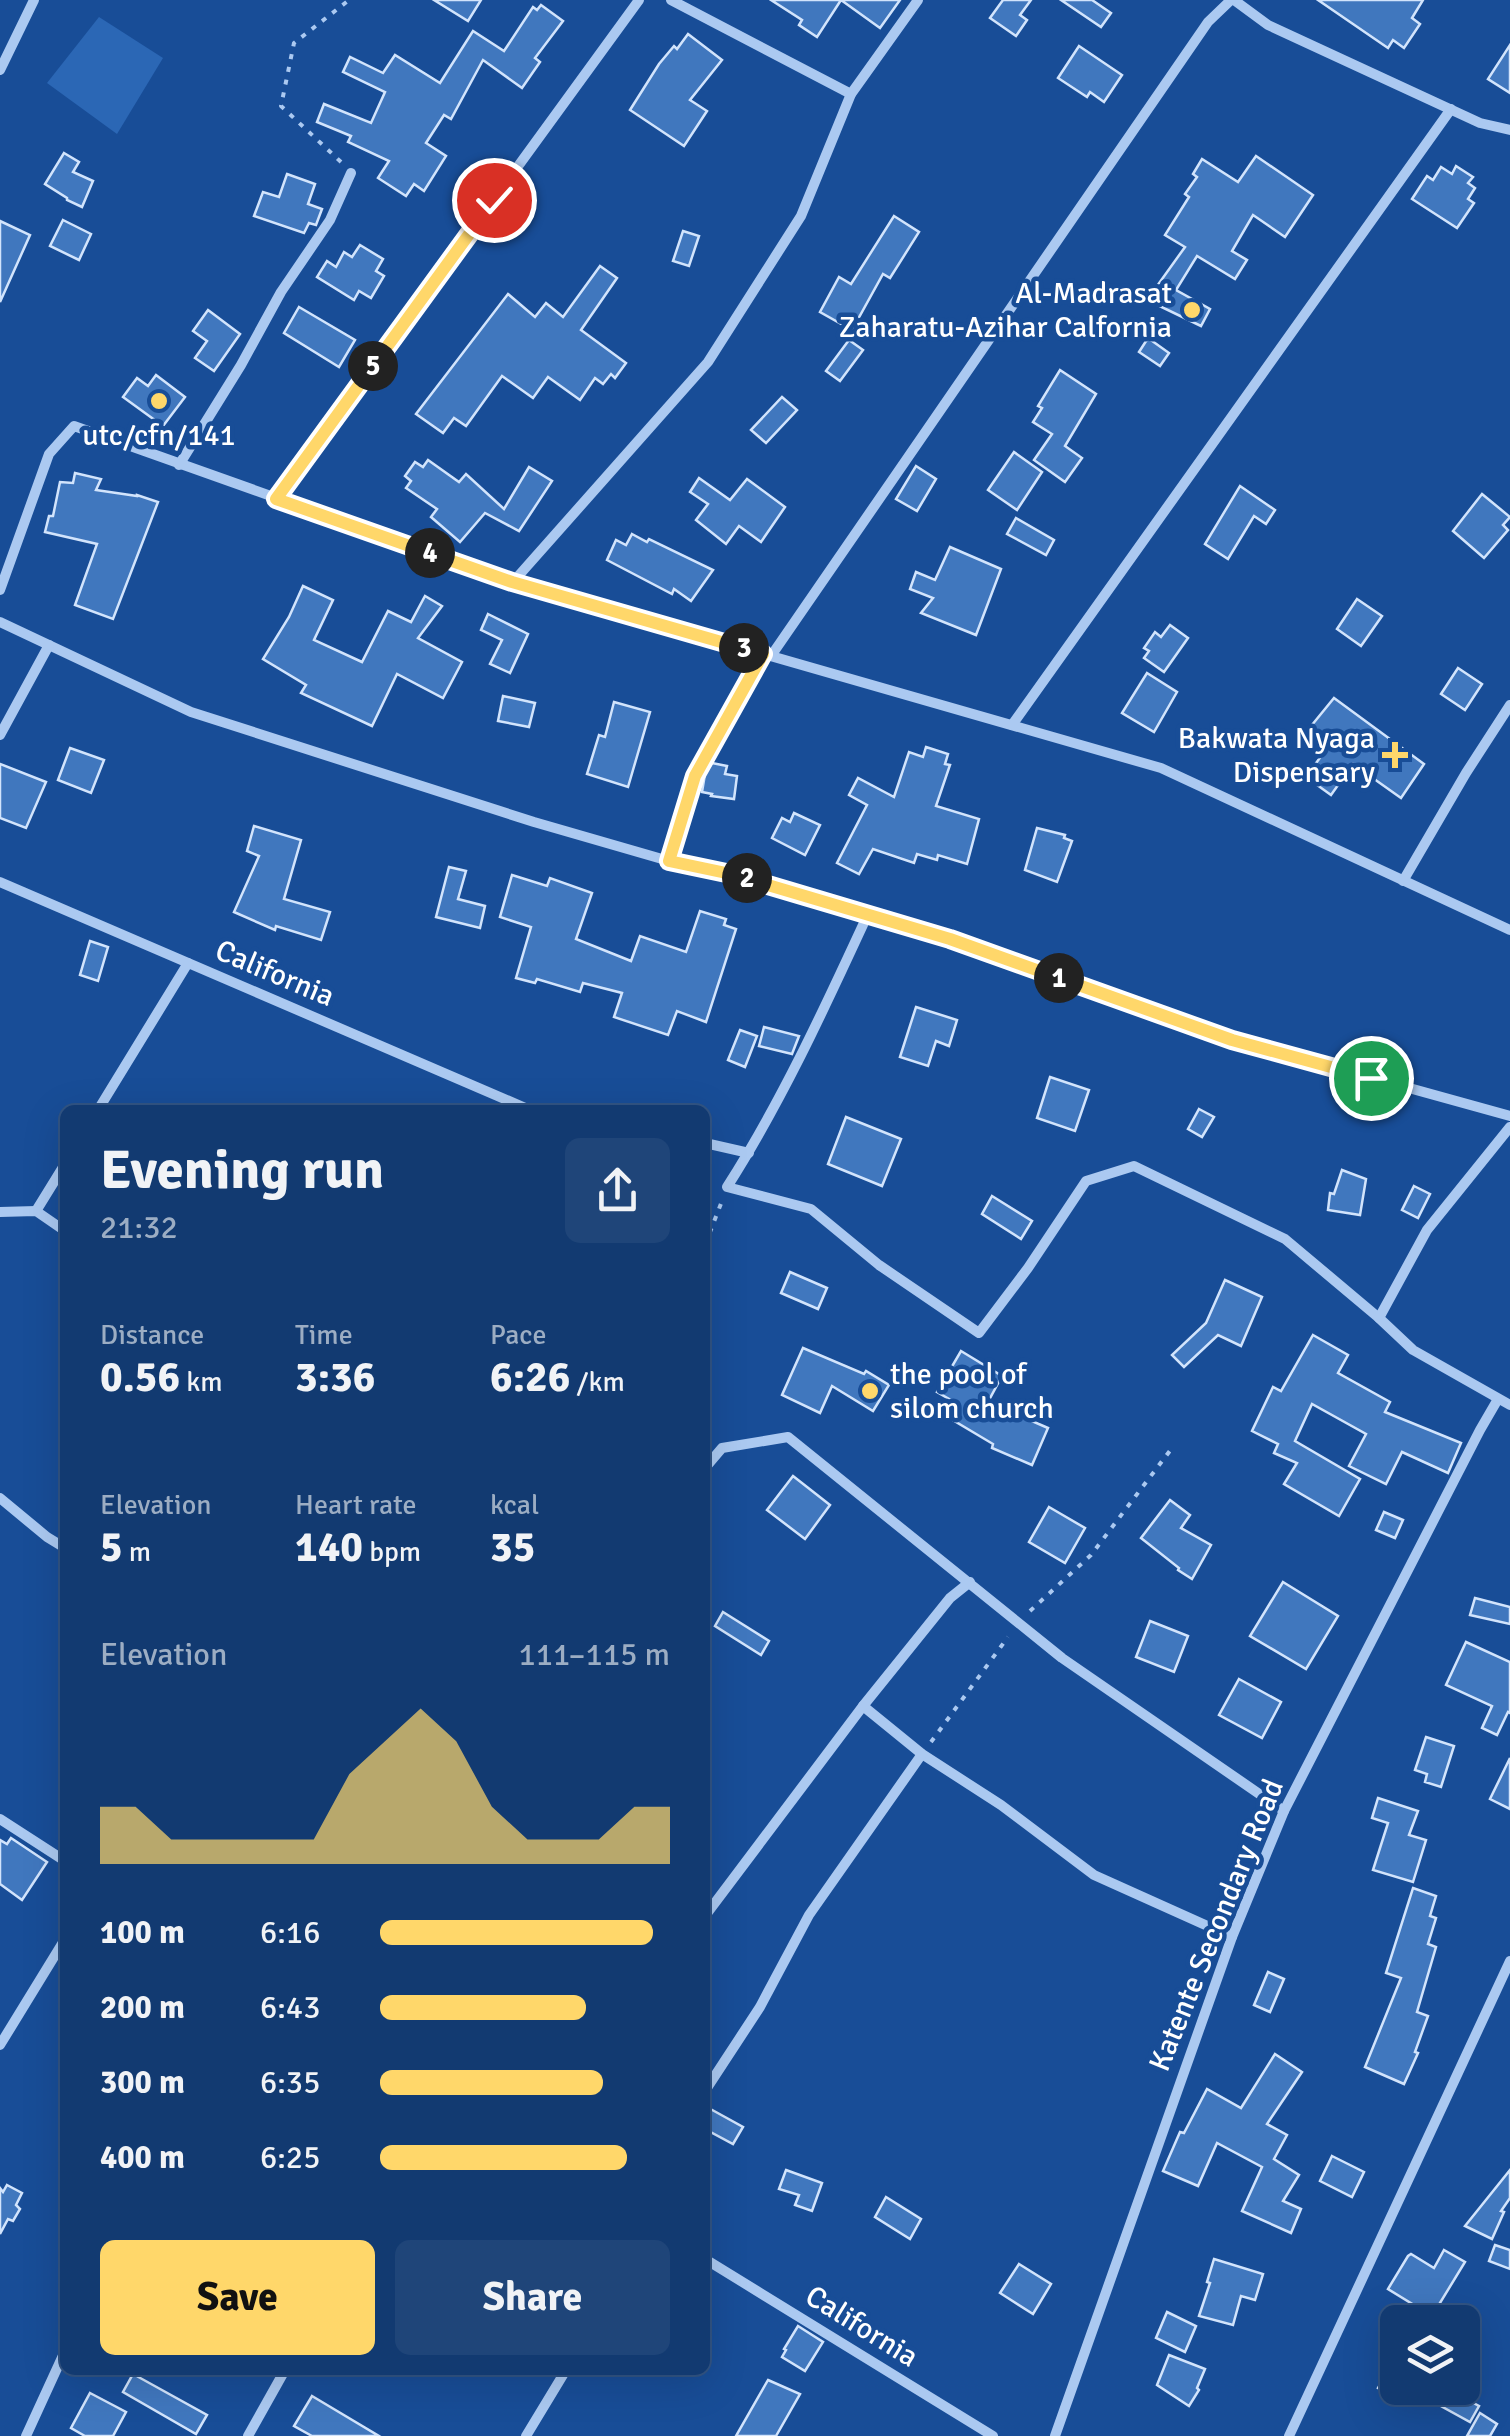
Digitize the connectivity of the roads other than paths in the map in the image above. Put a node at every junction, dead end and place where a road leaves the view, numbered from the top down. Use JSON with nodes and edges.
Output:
{"nodes":[{"id":1,"x":34,"y":0,"type":"edge"},
{"id":2,"x":639,"y":0,"type":"edge"},
{"id":3,"x":671,"y":0,"type":"edge"},
{"id":4,"x":918,"y":0,"type":"edge"},
{"id":5,"x":1232,"y":0,"type":"edge"},
{"id":6,"x":0,"y":70,"type":"edge"},
{"id":7,"x":851,"y":94,"type":"junction"},
{"id":8,"x":1451,"y":109,"type":"junction"},
{"id":9,"x":1510,"y":130,"type":"edge"},
{"id":10,"x":350,"y":172,"type":"road end"},
{"id":11,"x":179,"y":464,"type":"junction"},
{"id":12,"x":276,"y":499,"type":"junction"},
{"id":13,"x":512,"y":582,"type":"junction"},
{"id":14,"x":0,"y":590,"type":"edge"},
{"id":15,"x":0,"y":622,"type":"edge"},
{"id":16,"x":50,"y":646,"type":"junction"},
{"id":17,"x":767,"y":655,"type":"junction"},
{"id":18,"x":1510,"y":706,"type":"edge"},
{"id":19,"x":1012,"y":725,"type":"junction"},
{"id":20,"x":0,"y":735,"type":"edge"},
{"id":21,"x":1403,"y":881,"type":"junction"},
{"id":22,"x":0,"y":882,"type":"edge"},
{"id":23,"x":868,"y":914,"type":"junction"},
{"id":24,"x":1510,"y":930,"type":"edge"},
{"id":25,"x":188,"y":963,"type":"junction"},
{"id":26,"x":101,"y":1105,"type":"edge"},
{"id":27,"x":518,"y":1105,"type":"edge"},
{"id":28,"x":1510,"y":1116,"type":"edge"},
{"id":29,"x":1510,"y":1128,"type":"edge"},
{"id":30,"x":710,"y":1144,"type":"edge"},
{"id":31,"x":749,"y":1153,"type":"junction"},
{"id":32,"x":60,"y":1172,"type":"edge"},
{"id":33,"x":36,"y":1211,"type":"junction"},
{"id":34,"x":0,"y":1212,"type":"edge"},
{"id":35,"x":60,"y":1227,"type":"edge"},
{"id":36,"x":1380,"y":1318,"type":"junction"},
{"id":37,"x":1498,"y":1398,"type":"junction"},
{"id":38,"x":1510,"y":1405,"type":"edge"},
{"id":39,"x":710,"y":1462,"type":"edge"},
{"id":40,"x":0,"y":1498,"type":"edge"},
{"id":41,"x":60,"y":1545,"type":"edge"},
{"id":42,"x":970,"y":1582,"type":"junction"},
{"id":43,"x":863,"y":1706,"type":"junction"},
{"id":44,"x":922,"y":1754,"type":"junction"},
{"id":45,"x":1284,"y":1811,"type":"junction"},
{"id":46,"x":0,"y":1820,"type":"edge"},
{"id":47,"x":60,"y":1857,"type":"edge"},
{"id":48,"x":710,"y":1909,"type":"edge"},
{"id":49,"x":1232,"y":1937,"type":"junction"},
{"id":50,"x":60,"y":1946,"type":"edge"},
{"id":51,"x":1510,"y":1960,"type":"edge"},
{"id":52,"x":0,"y":2045,"type":"edge"},
{"id":53,"x":710,"y":2084,"type":"edge"},
{"id":54,"x":710,"y":2262,"type":"edge"},
{"id":55,"x":60,"y":2361,"type":"edge"},
{"id":56,"x":281,"y":2375,"type":"edge"},
{"id":57,"x":563,"y":2375,"type":"edge"},
{"id":58,"x":26,"y":2436,"type":"edge"},
{"id":59,"x":248,"y":2436,"type":"edge"},
{"id":60,"x":526,"y":2436,"type":"edge"},
{"id":61,"x":993,"y":2436,"type":"edge"},
{"id":62,"x":1055,"y":2436,"type":"edge"},
{"id":63,"x":1289,"y":2436,"type":"edge"}],
"edges":[{"from":1,"to":6,"type":"street"},
{"from":2,"to":12,"type":"street"},
{"from":3,"to":7,"type":"street"},
{"from":4,"to":7,"type":"street"},
{"from":5,"to":8,"type":"street"},
{"from":5,"to":17,"type":"street"},
{"from":7,"to":13,"type":"street"},
{"from":8,"to":9,"type":"street"},
{"from":8,"to":19,"type":"street"},
{"from":10,"to":11,"type":"street"},
{"from":11,"to":12,"type":"street"},
{"from":11,"to":14,"type":"street"},
{"from":12,"to":13,"type":"street"},
{"from":13,"to":17,"type":"street"},
{"from":15,"to":16,"type":"street"},
{"from":16,"to":20,"type":"street"},
{"from":16,"to":23,"type":"street"},
{"from":17,"to":19,"type":"street"},
{"from":18,"to":21,"type":"street"},
{"from":19,"to":21,"type":"street"},
{"from":21,"to":24,"type":"street"},
{"from":22,"to":25,"type":"street","name":"California"},
{"from":23,"to":28,"type":"street"},
{"from":23,"to":31,"type":"street"},
{"from":25,"to":26,"type":"street"},
{"from":25,"to":27,"type":"street","name":"California"},
{"from":29,"to":36,"type":"street"},
{"from":30,"to":31,"type":"street"},
{"from":31,"to":36,"type":"street"},
{"from":32,"to":33,"type":"street"},
{"from":33,"to":34,"type":"street"},
{"from":33,"to":35,"type":"street"},
{"from":36,"to":37,"type":"street"},
{"from":37,"to":38,"type":"street"},
{"from":37,"to":45,"type":"street","name":"Katente Secondary Road"},
{"from":39,"to":42,"type":"street"},
{"from":40,"to":41,"type":"street"},
{"from":42,"to":43,"type":"street"},
{"from":42,"to":45,"type":"street"},
{"from":43,"to":44,"type":"street"},
{"from":43,"to":48,"type":"street"},
{"from":44,"to":49,"type":"street"},
{"from":44,"to":53,"type":"street"},
{"from":45,"to":49,"type":"street","name":"Katente Secondary Road"},
{"from":46,"to":47,"type":"street"},
{"from":49,"to":62,"type":"street","name":"Katente Secondary Road"},
{"from":50,"to":52,"type":"street"},
{"from":51,"to":63,"type":"street"},
{"from":54,"to":61,"type":"street","name":"California"},
{"from":55,"to":58,"type":"street"},
{"from":56,"to":59,"type":"street"},
{"from":57,"to":60,"type":"street"}]}
